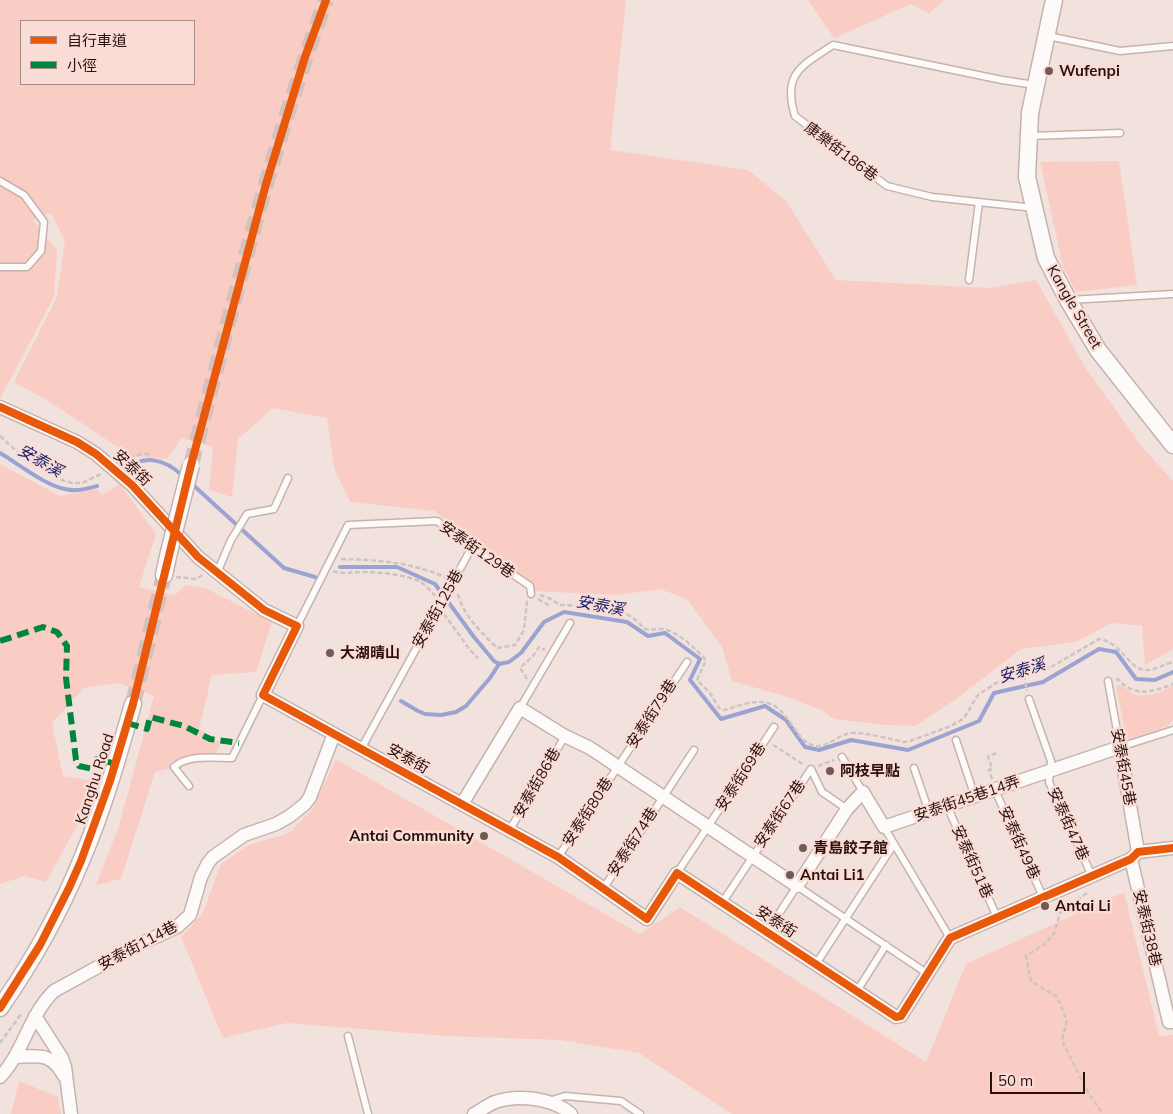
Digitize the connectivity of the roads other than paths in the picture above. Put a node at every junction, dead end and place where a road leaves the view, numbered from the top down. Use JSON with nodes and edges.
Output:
{"nodes":[{"id":1,"x":1054,"y":0,"type":"edge"},
{"id":2,"x":1046,"y":36,"type":"junction"},
{"id":3,"x":1173,"y":46,"type":"edge"},
{"id":4,"x":1035,"y":85,"type":"junction"},
{"id":5,"x":1120,"y":133,"type":"dead end"},
{"id":6,"x":1029,"y":136,"type":"junction"},
{"id":7,"x":0,"y":181,"type":"edge"},
{"id":8,"x":979,"y":202,"type":"junction"},
{"id":9,"x":1034,"y":208,"type":"junction"},
{"id":10,"x":0,"y":267,"type":"edge"},
{"id":11,"x":970,"y":280,"type":"dead end"},
{"id":12,"x":1173,"y":294,"type":"edge"},
{"id":13,"x":1068,"y":300,"type":"junction"},
{"id":14,"x":0,"y":400,"type":"edge"},
{"id":15,"x":0,"y":407,"type":"edge"},
{"id":16,"x":21,"y":416,"type":"junction"},
{"id":17,"x":1173,"y":445,"type":"edge"},
{"id":18,"x":190,"y":465,"type":"tunnel mouth"},
{"id":19,"x":288,"y":478,"type":"dead end"},
{"id":20,"x":472,"y":547,"type":"junction"},
{"id":21,"x":213,"y":570,"type":"junction"},
{"id":22,"x":164,"y":574,"type":"tunnel mouth"},
{"id":23,"x":531,"y":594,"type":"road end"},
{"id":24,"x":570,"y":623,"type":"dead end"},
{"id":25,"x":297,"y":626,"type":"junction"},
{"id":26,"x":687,"y":662,"type":"dead end"},
{"id":27,"x":1108,"y":682,"type":"road end"},
{"id":28,"x":263,"y":695,"type":"junction"},
{"id":29,"x":1030,"y":699,"type":"road end"},
{"id":30,"x":133,"y":704,"type":"tunnel mouth"},
{"id":31,"x":520,"y":708,"type":"junction"},
{"id":32,"x":774,"y":727,"type":"dead end"},
{"id":33,"x":1173,"y":730,"type":"edge"},
{"id":34,"x":334,"y":734,"type":"junction"},
{"id":35,"x":565,"y":736,"type":"junction"},
{"id":36,"x":956,"y":740,"type":"dead end"},
{"id":37,"x":1120,"y":748,"type":"junction"},
{"id":38,"x":361,"y":749,"type":"junction"},
{"id":39,"x":694,"y":750,"type":"dead end"},
{"id":40,"x":842,"y":757,"type":"road end"},
{"id":41,"x":618,"y":766,"type":"junction"},
{"id":42,"x":914,"y":768,"type":"dead end"},
{"id":43,"x":1050,"y":771,"type":"junction"},
{"id":44,"x":189,"y":786,"type":"dead end"},
{"id":45,"x":995,"y":790,"type":"junction"},
{"id":46,"x":863,"y":792,"type":"junction"},
{"id":47,"x":663,"y":796,"type":"junction"},
{"id":48,"x":975,"y":797,"type":"junction"},
{"id":49,"x":462,"y":804,"type":"junction"},
{"id":50,"x":946,"y":806,"type":"junction"},
{"id":51,"x":847,"y":809,"type":"junction"},
{"id":52,"x":929,"y":812,"type":"junction"},
{"id":53,"x":708,"y":826,"type":"junction"},
{"id":54,"x":884,"y":828,"type":"junction"},
{"id":55,"x":509,"y":831,"type":"junction"},
{"id":56,"x":894,"y":844,"type":"junction"},
{"id":57,"x":1173,"y":848,"type":"edge"},
{"id":58,"x":1134,"y":855,"type":"junction"},
{"id":59,"x":752,"y":856,"type":"junction"},
{"id":60,"x":558,"y":857,"type":"junction"},
{"id":61,"x":677,"y":873,"type":"junction"},
{"id":62,"x":1092,"y":876,"type":"junction"},
{"id":63,"x":797,"y":886,"type":"junction"},
{"id":64,"x":603,"y":888,"type":"junction"},
{"id":65,"x":1044,"y":897,"type":"junction"},
{"id":66,"x":722,"y":902,"type":"junction"},
{"id":67,"x":996,"y":917,"type":"junction"},
{"id":68,"x":845,"y":918,"type":"junction"},
{"id":69,"x":767,"y":932,"type":"junction"},
{"id":70,"x":950,"y":938,"type":"junction"},
{"id":71,"x":886,"y":946,"type":"junction"},
{"id":72,"x":816,"y":964,"type":"junction"},
{"id":73,"x":928,"y":974,"type":"junction"},
{"id":74,"x":857,"y":992,"type":"junction"},
{"id":75,"x":0,"y":1008,"type":"edge"},
{"id":76,"x":35,"y":1016,"type":"junction"},
{"id":77,"x":1173,"y":1022,"type":"edge"},
{"id":78,"x":348,"y":1036,"type":"dead end"},
{"id":79,"x":15,"y":1058,"type":"junction"},
{"id":80,"x":0,"y":1077,"type":"edge"},
{"id":81,"x":66,"y":1080,"type":"junction"},
{"id":82,"x":548,"y":1102,"type":"junction"},
{"id":83,"x":71,"y":1114,"type":"edge"},
{"id":84,"x":368,"y":1114,"type":"edge"},
{"id":85,"x":474,"y":1114,"type":"edge"},
{"id":86,"x":572,"y":1114,"type":"edge"},
{"id":87,"x":640,"y":1114,"type":"edge"}],
"edges":[{"from":1,"to":2,"type":"street","name":"Kangle Street"},
{"from":2,"to":3,"type":"lane"},
{"from":2,"to":4,"type":"street","name":"Kangle Street"},
{"from":4,"to":6,"type":"street","name":"Kangle Street"},
{"from":4,"to":8,"type":"lane","name":"康樂街186巷"},
{"from":5,"to":6,"type":"lane"},
{"from":6,"to":9,"type":"street","name":"Kangle Street"},
{"from":7,"to":10,"type":"lane"},
{"from":8,"to":9,"type":"lane","name":"康樂街186巷"},
{"from":8,"to":11,"type":"lane"},
{"from":9,"to":13,"type":"street","name":"Kangle Street"},
{"from":12,"to":13,"type":"lane"},
{"from":13,"to":17,"type":"street","name":"Kangle Street"},
{"from":14,"to":16,"type":"lane"},
{"from":15,"to":16,"type":"street","name":"安泰街"},
{"from":16,"to":21,"type":"street","name":"安泰街"},
{"from":18,"to":22,"type":"street","bridge":true},
{"from":19,"to":21,"type":"lane"},
{"from":20,"to":23,"type":"lane","name":"安泰街129巷"},
{"from":20,"to":25,"type":"lane","name":"安泰街129巷"},
{"from":20,"to":38,"type":"lane","name":"安泰街125巷"},
{"from":21,"to":25,"type":"street","name":"安泰街"},
{"from":24,"to":31,"type":"lane"},
{"from":25,"to":28,"type":"street"},
{"from":26,"to":41,"type":"lane","name":"安泰街79巷"},
{"from":27,"to":37,"type":"lane","name":"安泰街45巷"},
{"from":28,"to":34,"type":"street","name":"安泰街"},
{"from":28,"to":44,"type":"lane"},
{"from":29,"to":43,"type":"lane"},
{"from":30,"to":75,"type":"street","name":"Kanghu Road"},
{"from":31,"to":35,"type":"street"},
{"from":31,"to":49,"type":"street"},
{"from":32,"to":53,"type":"lane","name":"安泰街69巷"},
{"from":33,"to":37,"type":"lane"},
{"from":34,"to":38,"type":"street","name":"安泰街"},
{"from":34,"to":76,"type":"street","name":"安泰街114巷"},
{"from":35,"to":41,"type":"street"},
{"from":35,"to":55,"type":"lane","name":"安泰街86巷"},
{"from":36,"to":48,"type":"lane"},
{"from":37,"to":43,"type":"street","name":"安泰街45巷14弄"},
{"from":37,"to":58,"type":"street","name":"安泰街45巷"},
{"from":38,"to":49,"type":"street","name":"安泰街"},
{"from":39,"to":47,"type":"lane","name":"安泰街74巷"},
{"from":40,"to":46,"type":"lane"},
{"from":41,"to":47,"type":"street"},
{"from":41,"to":60,"type":"lane","name":"安泰街80巷"},
{"from":42,"to":52,"type":"lane"},
{"from":43,"to":45,"type":"street","name":"安泰街45巷14弄"},
{"from":43,"to":62,"type":"lane","name":"安泰街47巷"},
{"from":45,"to":48,"type":"street","name":"安泰街45巷14弄"},
{"from":45,"to":65,"type":"lane","name":"安泰街49巷"},
{"from":46,"to":51,"type":"street"},
{"from":46,"to":54,"type":"street"},
{"from":47,"to":53,"type":"street"},
{"from":47,"to":64,"type":"lane","name":"安泰街74巷"},
{"from":48,"to":50,"type":"street","name":"安泰街45巷14弄"},
{"from":49,"to":55,"type":"street","name":"安泰街"},
{"from":50,"to":52,"type":"street","name":"安泰街45巷14弄"},
{"from":50,"to":67,"type":"lane","name":"安泰街51巷"},
{"from":51,"to":59,"type":"lane","name":"安泰街67巷"},
{"from":51,"to":63,"type":"street"},
{"from":52,"to":54,"type":"street","name":"安泰街45巷14弄"},
{"from":53,"to":59,"type":"street"},
{"from":53,"to":61,"type":"lane","name":"安泰街69巷"},
{"from":54,"to":56,"type":"lane"},
{"from":55,"to":60,"type":"street","name":"安泰街"},
{"from":56,"to":68,"type":"lane"},
{"from":56,"to":70,"type":"lane"},
{"from":57,"to":58,"type":"street"},
{"from":58,"to":62,"type":"street"},
{"from":58,"to":77,"type":"street","name":"安泰街38巷"},
{"from":59,"to":63,"type":"street"},
{"from":59,"to":66,"type":"lane","name":"安泰街67巷"},
{"from":60,"to":64,"type":"street","name":"安泰街"},
{"from":61,"to":64,"type":"street","name":"安泰街"},
{"from":61,"to":66,"type":"street","name":"安泰街"},
{"from":62,"to":65,"type":"street"},
{"from":63,"to":68,"type":"lane"},
{"from":63,"to":69,"type":"lane"},
{"from":65,"to":67,"type":"street"},
{"from":66,"to":69,"type":"street","name":"安泰街"},
{"from":67,"to":70,"type":"street"},
{"from":68,"to":71,"type":"lane"},
{"from":68,"to":72,"type":"lane"},
{"from":69,"to":72,"type":"street","name":"安泰街"},
{"from":70,"to":73,"type":"street"},
{"from":71,"to":73,"type":"lane"},
{"from":71,"to":74,"type":"lane"},
{"from":72,"to":74,"type":"street","name":"安泰街"},
{"from":73,"to":74,"type":"street","name":"安泰街"},
{"from":76,"to":79,"type":"street","name":"安泰街114巷"},
{"from":76,"to":81,"type":"street"},
{"from":78,"to":84,"type":"lane"},
{"from":79,"to":80,"type":"street","name":"安泰街114巷"},
{"from":79,"to":81,"type":"street"},
{"from":81,"to":83,"type":"street"},
{"from":82,"to":85,"type":"street"},
{"from":82,"to":86,"type":"street"},
{"from":82,"to":87,"type":"lane"}]}
